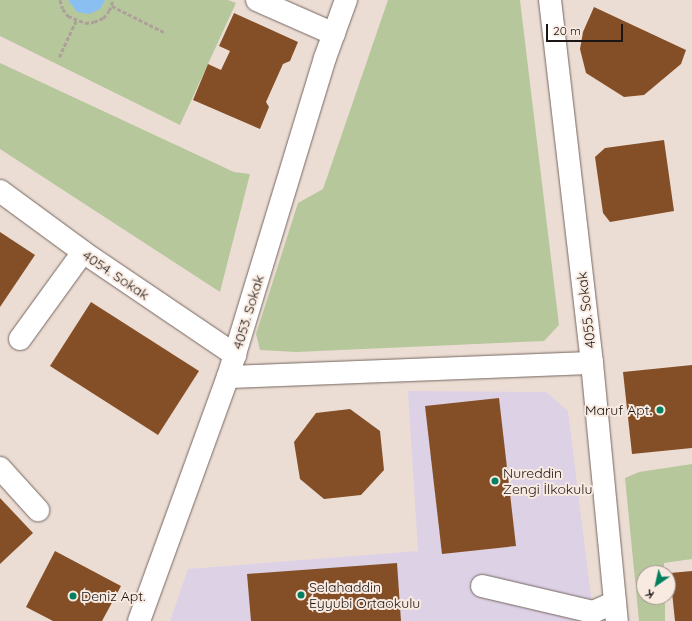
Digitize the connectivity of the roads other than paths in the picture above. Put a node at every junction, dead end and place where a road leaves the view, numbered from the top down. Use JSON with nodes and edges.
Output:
{"nodes":[{"id":1,"x":257,"y":0,"type":"edge"},
{"id":2,"x":346,"y":0,"type":"edge"},
{"id":3,"x":550,"y":0,"type":"edge"},
{"id":4,"x":334,"y":34,"type":"junction"},
{"id":5,"x":0,"y":191,"type":"edge"},
{"id":6,"x":83,"y":252,"type":"junction"},
{"id":7,"x":20,"y":339,"type":"dead end"},
{"id":8,"x":235,"y":355,"type":"junction"},
{"id":9,"x":592,"y":363,"type":"junction"},
{"id":10,"x":228,"y":377,"type":"junction"},
{"id":11,"x":0,"y":468,"type":"edge"},
{"id":12,"x":38,"y":510,"type":"dead end"},
{"id":13,"x":482,"y":586,"type":"dead end"},
{"id":14,"x":616,"y":612,"type":"edge"},
{"id":15,"x":139,"y":621,"type":"edge"}],
"edges":[{"from":1,"to":4,"type":"street"},
{"from":2,"to":4,"type":"street","name":"4053. Sokak"},
{"from":3,"to":9,"type":"street","name":"4055. Sokak"},
{"from":4,"to":8,"type":"street","name":"4053. Sokak"},
{"from":5,"to":6,"type":"street","name":"4054. Sokak"},
{"from":6,"to":7,"type":"street"},
{"from":6,"to":8,"type":"street","name":"4054. Sokak"},
{"from":8,"to":10,"type":"street","name":"4053. Sokak"},
{"from":9,"to":10,"type":"street"},
{"from":9,"to":14,"type":"street","name":"4055. Sokak"},
{"from":10,"to":15,"type":"street","name":"4053. Sokak"},
{"from":11,"to":12,"type":"street"},
{"from":13,"to":14,"type":"street"}]}
